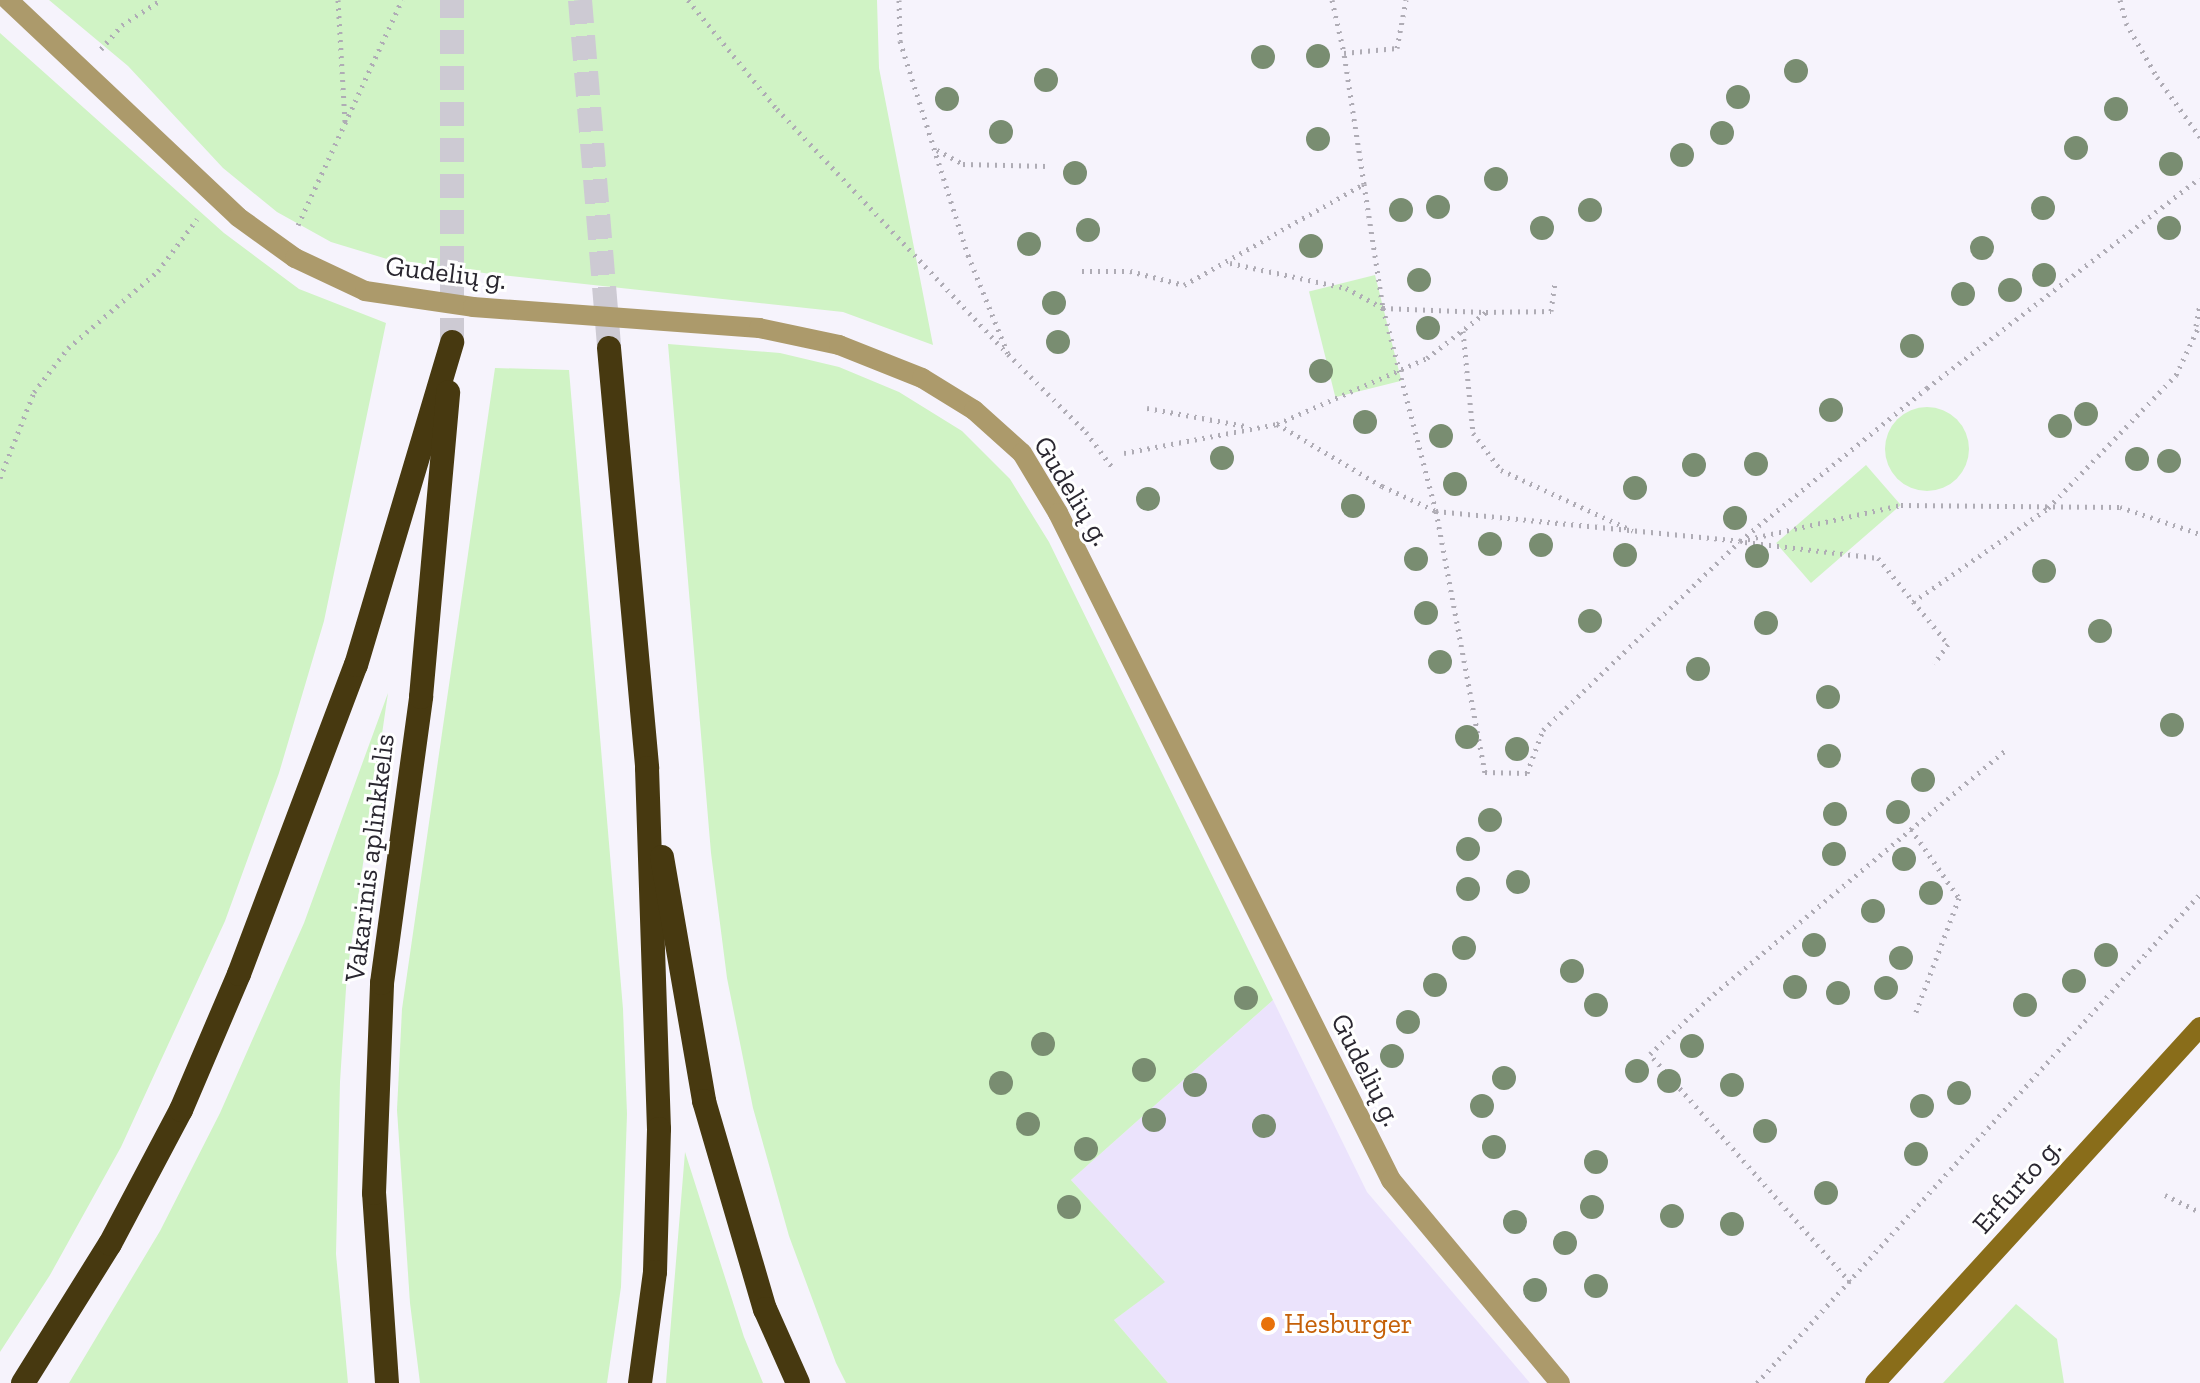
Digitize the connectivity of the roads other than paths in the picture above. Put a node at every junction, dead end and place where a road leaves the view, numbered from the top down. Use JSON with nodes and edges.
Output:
{"nodes":[{"id":1,"x":8,"y":0,"type":"edge"},
{"id":2,"x":609,"y":348,"type":"tunnel mouth"},
{"id":3,"x":647,"y":768,"type":"junction"},
{"id":4,"x":2200,"y":1027,"type":"edge"},
{"id":5,"x":23,"y":1383,"type":"edge"},
{"id":6,"x":387,"y":1383,"type":"edge"},
{"id":7,"x":640,"y":1383,"type":"edge"},
{"id":8,"x":798,"y":1383,"type":"edge"},
{"id":9,"x":1560,"y":1383,"type":"edge"},
{"id":10,"x":1875,"y":1383,"type":"edge"}],
"edges":[{"from":1,"to":9,"type":"street","name":"Gudelių g."},
{"from":2,"to":3,"type":"highway"},
{"from":3,"to":7,"type":"highway"},
{"from":3,"to":8,"type":"highway"},
{"from":4,"to":10,"type":"street","name":"Erfurto g."},
{"from":5,"to":6,"type":"highway","name":"Vakarinis aplinkkelis"}]}
